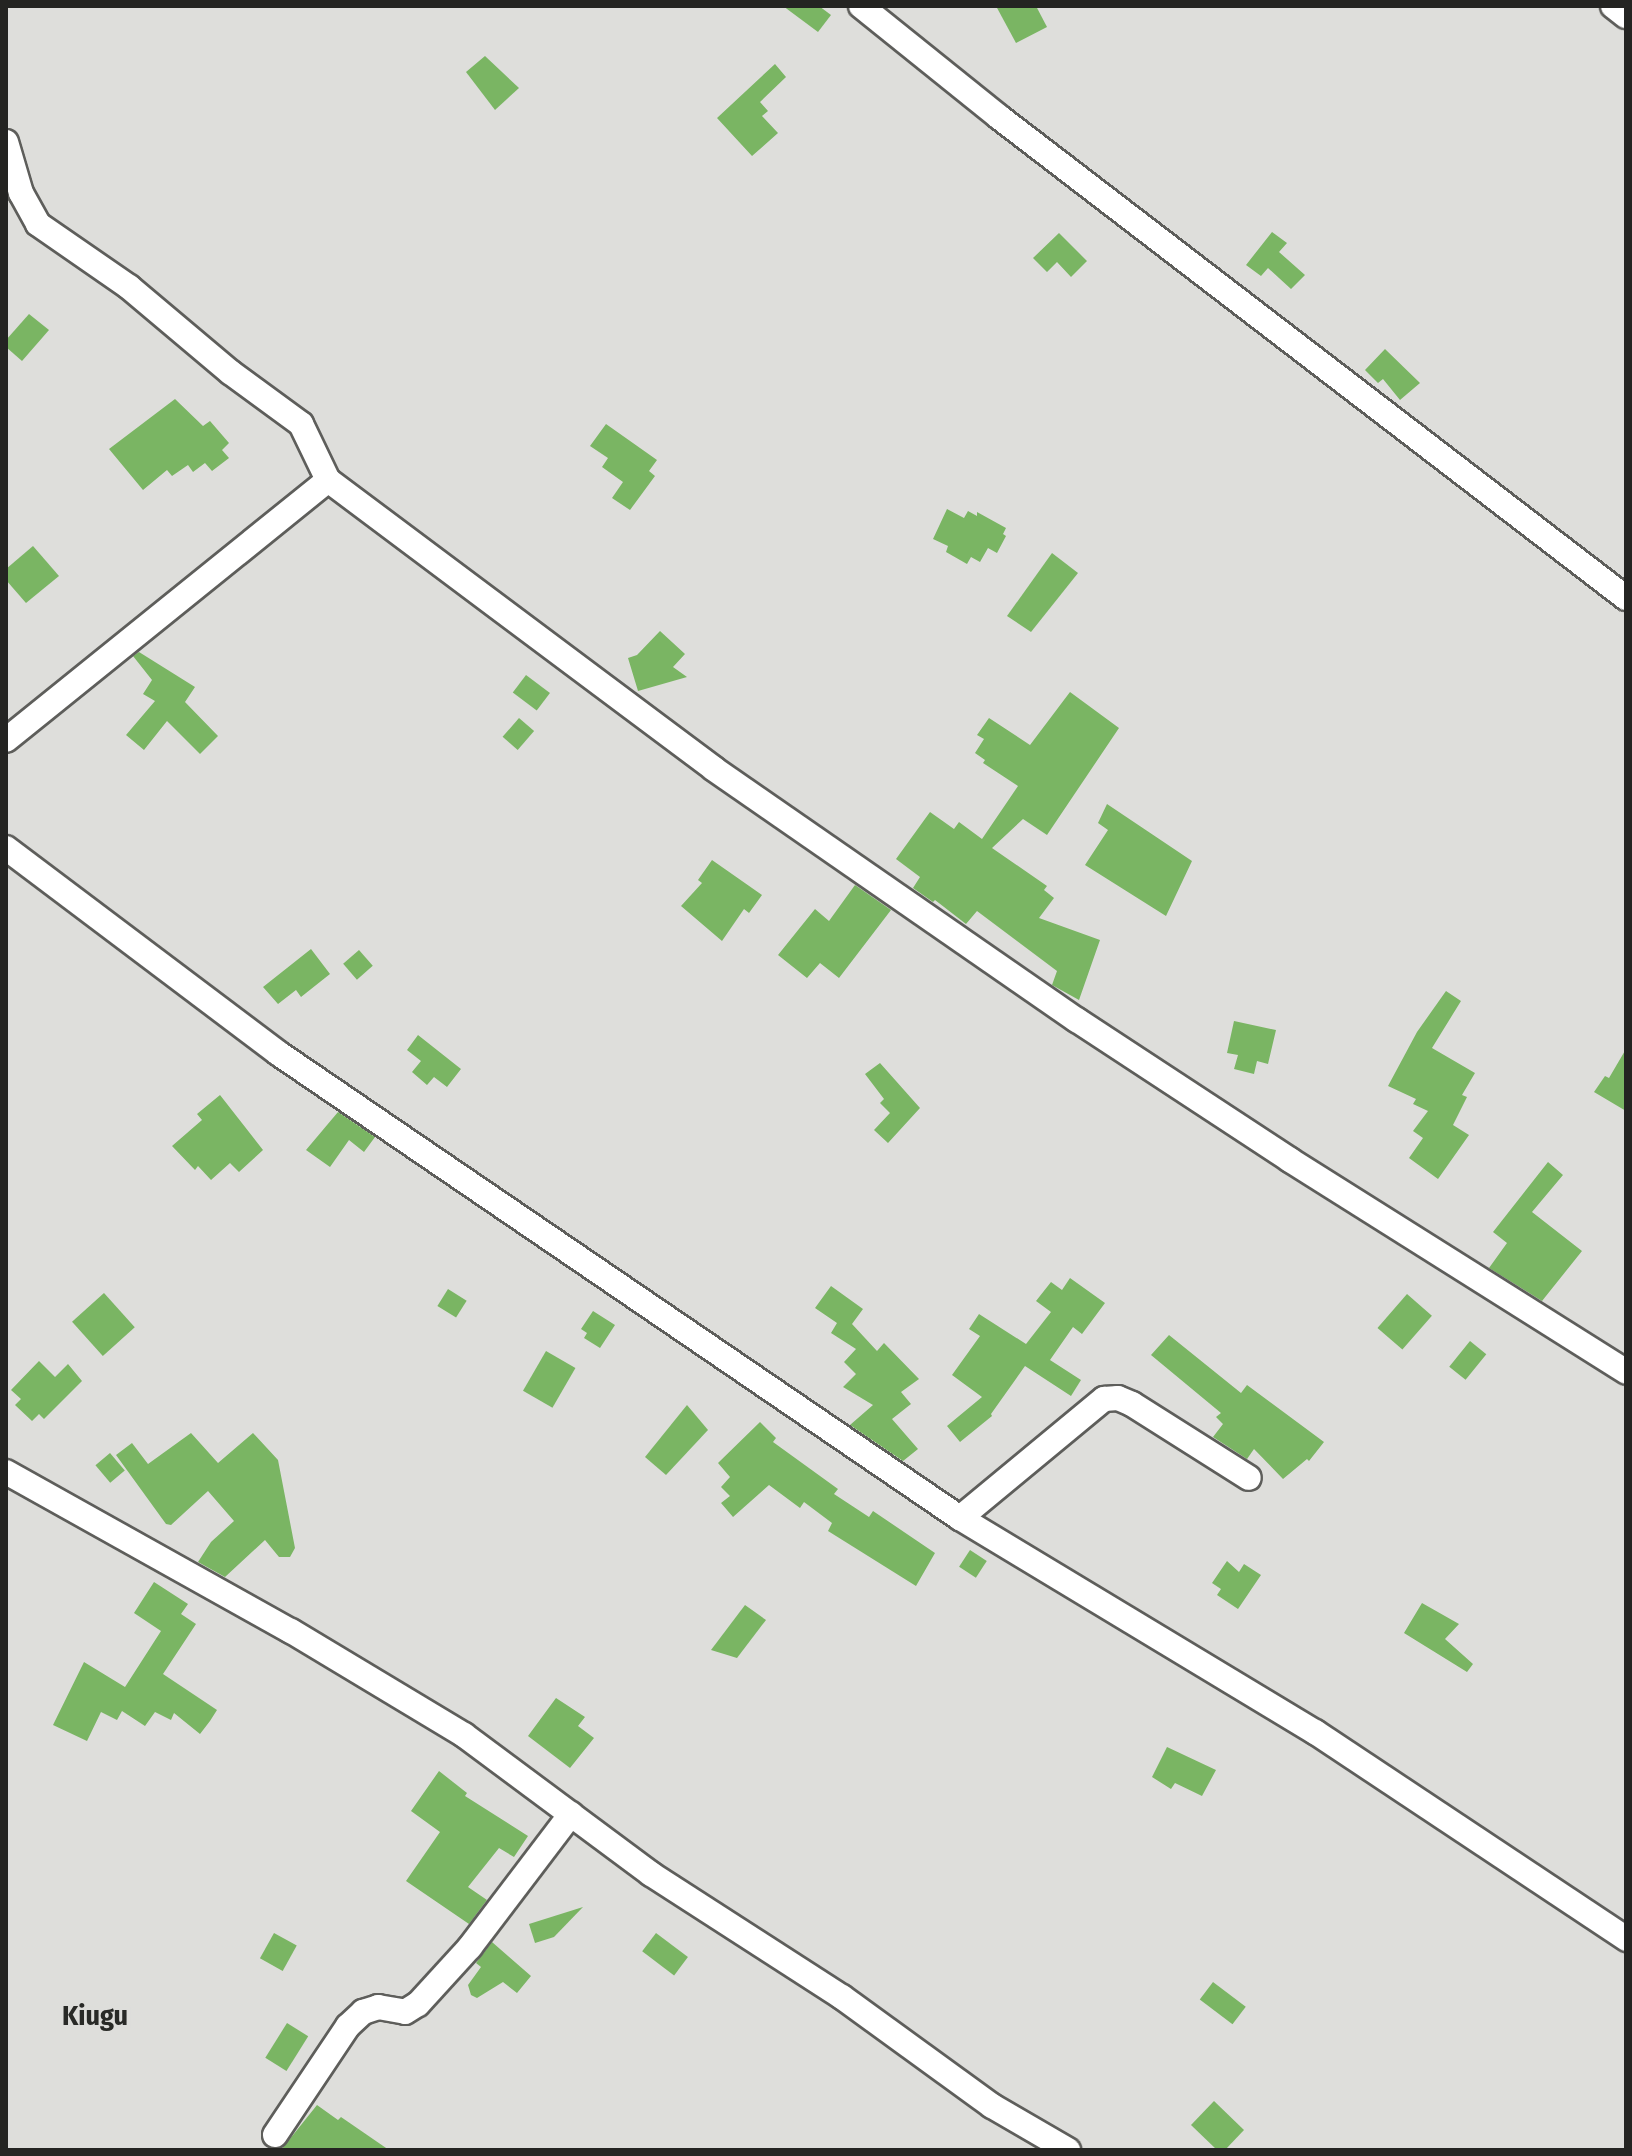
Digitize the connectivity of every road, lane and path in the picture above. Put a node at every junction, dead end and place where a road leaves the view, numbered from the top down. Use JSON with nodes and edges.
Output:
{"nodes":[{"id":1,"x":861,"y":6,"type":"edge"},
{"id":2,"x":1613,"y":6,"type":"edge"},
{"id":3,"x":1626,"y":16,"type":"edge"},
{"id":4,"x":6,"y":142,"type":"edge"},
{"id":5,"x":328,"y":480,"type":"junction"},
{"id":6,"x":1626,"y":598,"type":"edge"},
{"id":7,"x":6,"y":740,"type":"edge"},
{"id":8,"x":6,"y":848,"type":"edge"},
{"id":9,"x":1626,"y":1372,"type":"edge"},
{"id":10,"x":6,"y":1472,"type":"edge"},
{"id":11,"x":1249,"y":1478,"type":"dead end"},
{"id":12,"x":960,"y":1518,"type":"junction"},
{"id":13,"x":571,"y":1814,"type":"junction"},
{"id":14,"x":1626,"y":1939,"type":"edge"},
{"id":15,"x":275,"y":2135,"type":"dead end"},
{"id":16,"x":1068,"y":2150,"type":"edge"}],
"edges":[{"from":1,"to":6,"type":"street"},
{"from":2,"to":3,"type":"street"},
{"from":4,"to":5,"type":"street"},
{"from":5,"to":7,"type":"street"},
{"from":5,"to":9,"type":"street"},
{"from":8,"to":12,"type":"street"},
{"from":10,"to":13,"type":"street"},
{"from":11,"to":12,"type":"street"},
{"from":12,"to":14,"type":"street"},
{"from":13,"to":15,"type":"street"},
{"from":13,"to":16,"type":"street"}]}
